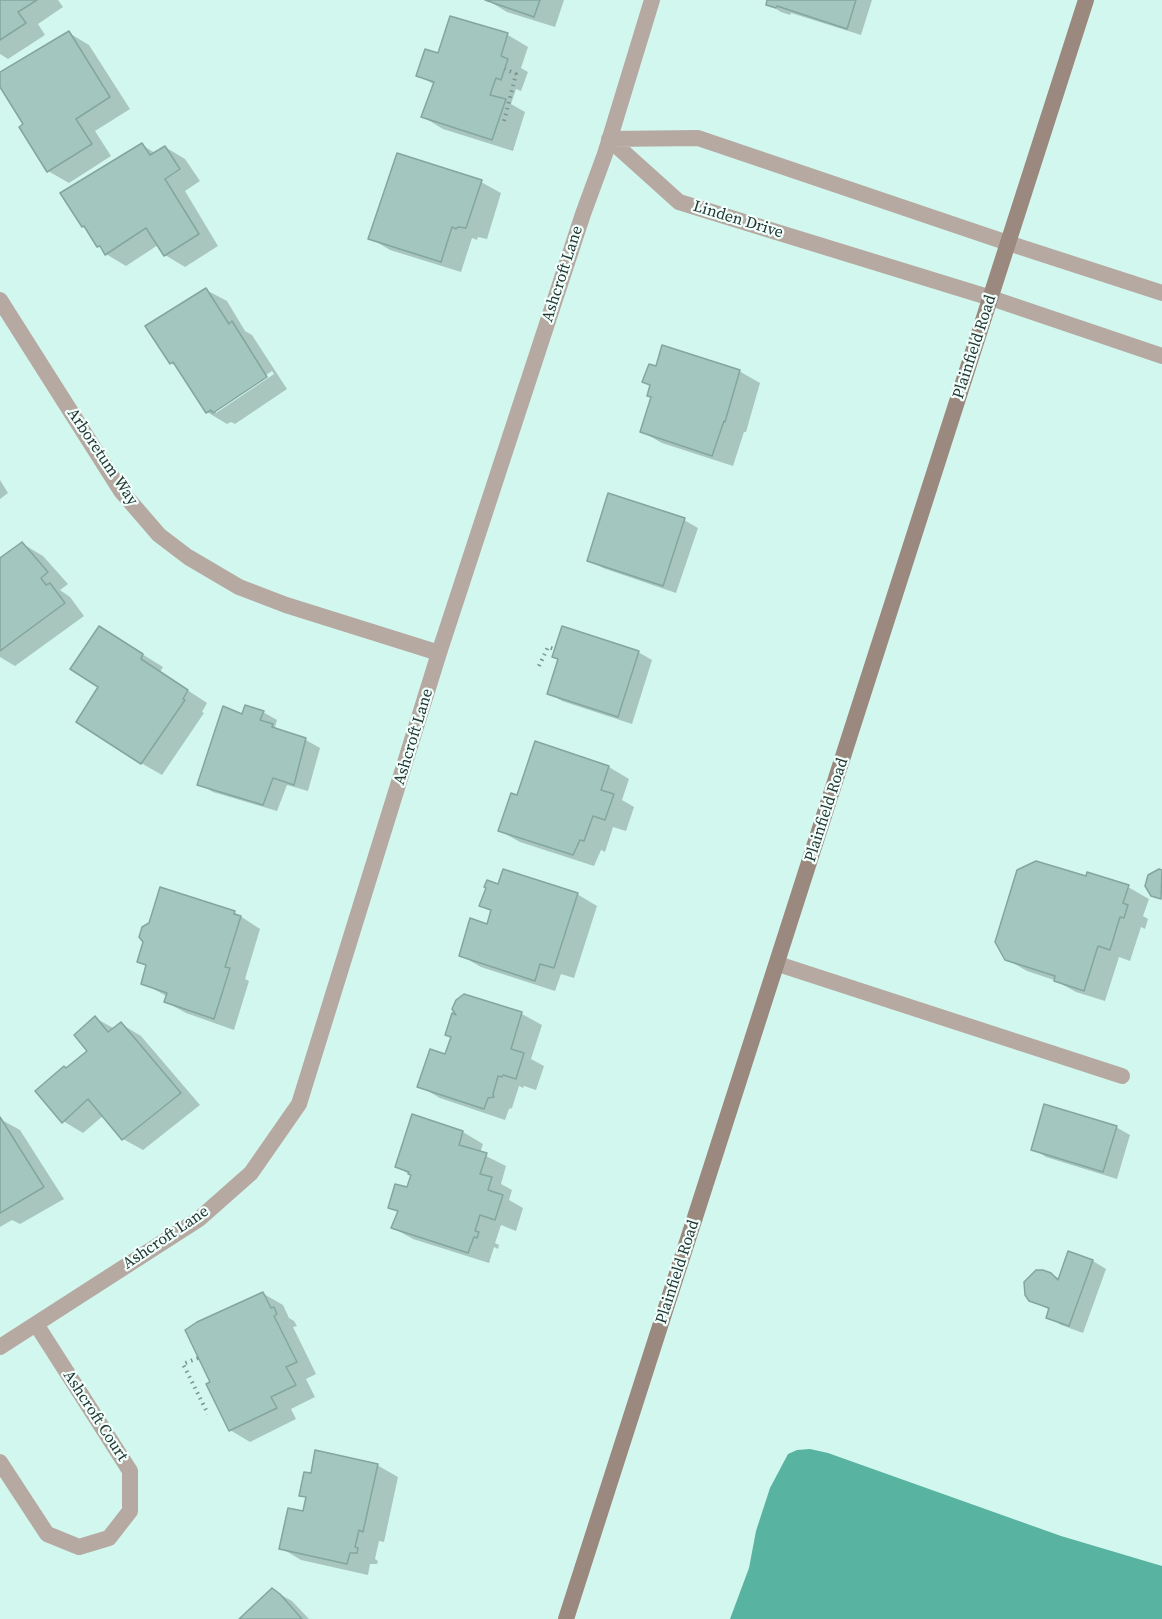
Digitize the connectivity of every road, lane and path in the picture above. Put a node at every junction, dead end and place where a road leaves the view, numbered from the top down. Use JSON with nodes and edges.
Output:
{"nodes":[{"id":1,"x":652,"y":0,"type":"edge"},
{"id":2,"x":1086,"y":0,"type":"edge"},
{"id":3,"x":505,"y":69,"type":"dead end"},
{"id":4,"x":504,"y":121,"type":"dead end"},
{"id":5,"x":609,"y":139,"type":"junction"},
{"id":6,"x":1008,"y":243,"type":"junction"},
{"id":7,"x":1162,"y":293,"type":"edge"},
{"id":8,"x":991,"y":298,"type":"junction"},
{"id":9,"x":0,"y":300,"type":"edge"},
{"id":10,"x":1162,"y":356,"type":"edge"},
{"id":11,"x":554,"y":650,"type":"dead end"},
{"id":12,"x":439,"y":653,"type":"junction"},
{"id":13,"x":539,"y":666,"type":"dead end"},
{"id":14,"x":778,"y":964,"type":"junction"},
{"id":15,"x":1122,"y":1076,"type":"dead end"},
{"id":16,"x":36,"y":1324,"type":"junction"},
{"id":17,"x":0,"y":1347,"type":"edge"},
{"id":18,"x":198,"y":1358,"type":"dead end"},
{"id":19,"x":208,"y":1414,"type":"dead end"},
{"id":20,"x":0,"y":1462,"type":"edge"},
{"id":21,"x":566,"y":1619,"type":"edge"}],
"edges":[{"from":1,"to":5,"type":"street","name":"Ashcroft Lane"},
{"from":2,"to":6,"type":"main road","name":"Plainfield Road"},
{"from":3,"to":4,"type":"path"},
{"from":5,"to":6,"type":"street"},
{"from":5,"to":8,"type":"street","name":"Linden Drive"},
{"from":5,"to":12,"type":"street","name":"Ashcroft Lane"},
{"from":6,"to":7,"type":"street"},
{"from":6,"to":8,"type":"main road","name":"Plainfield Road"},
{"from":8,"to":10,"type":"street","name":"Linden Drive"},
{"from":8,"to":14,"type":"main road","name":"Plainfield Road"},
{"from":9,"to":12,"type":"street","name":"Arboretum Way"},
{"from":11,"to":13,"type":"path"},
{"from":12,"to":16,"type":"street","name":"Ashcroft Lane"},
{"from":14,"to":15,"type":"street"},
{"from":14,"to":21,"type":"main road","name":"Plainfield Road"},
{"from":16,"to":17,"type":"street","name":"Ashcroft Lane"},
{"from":16,"to":20,"type":"street","name":"Ashcroft Court"},
{"from":18,"to":19,"type":"path"}]}
